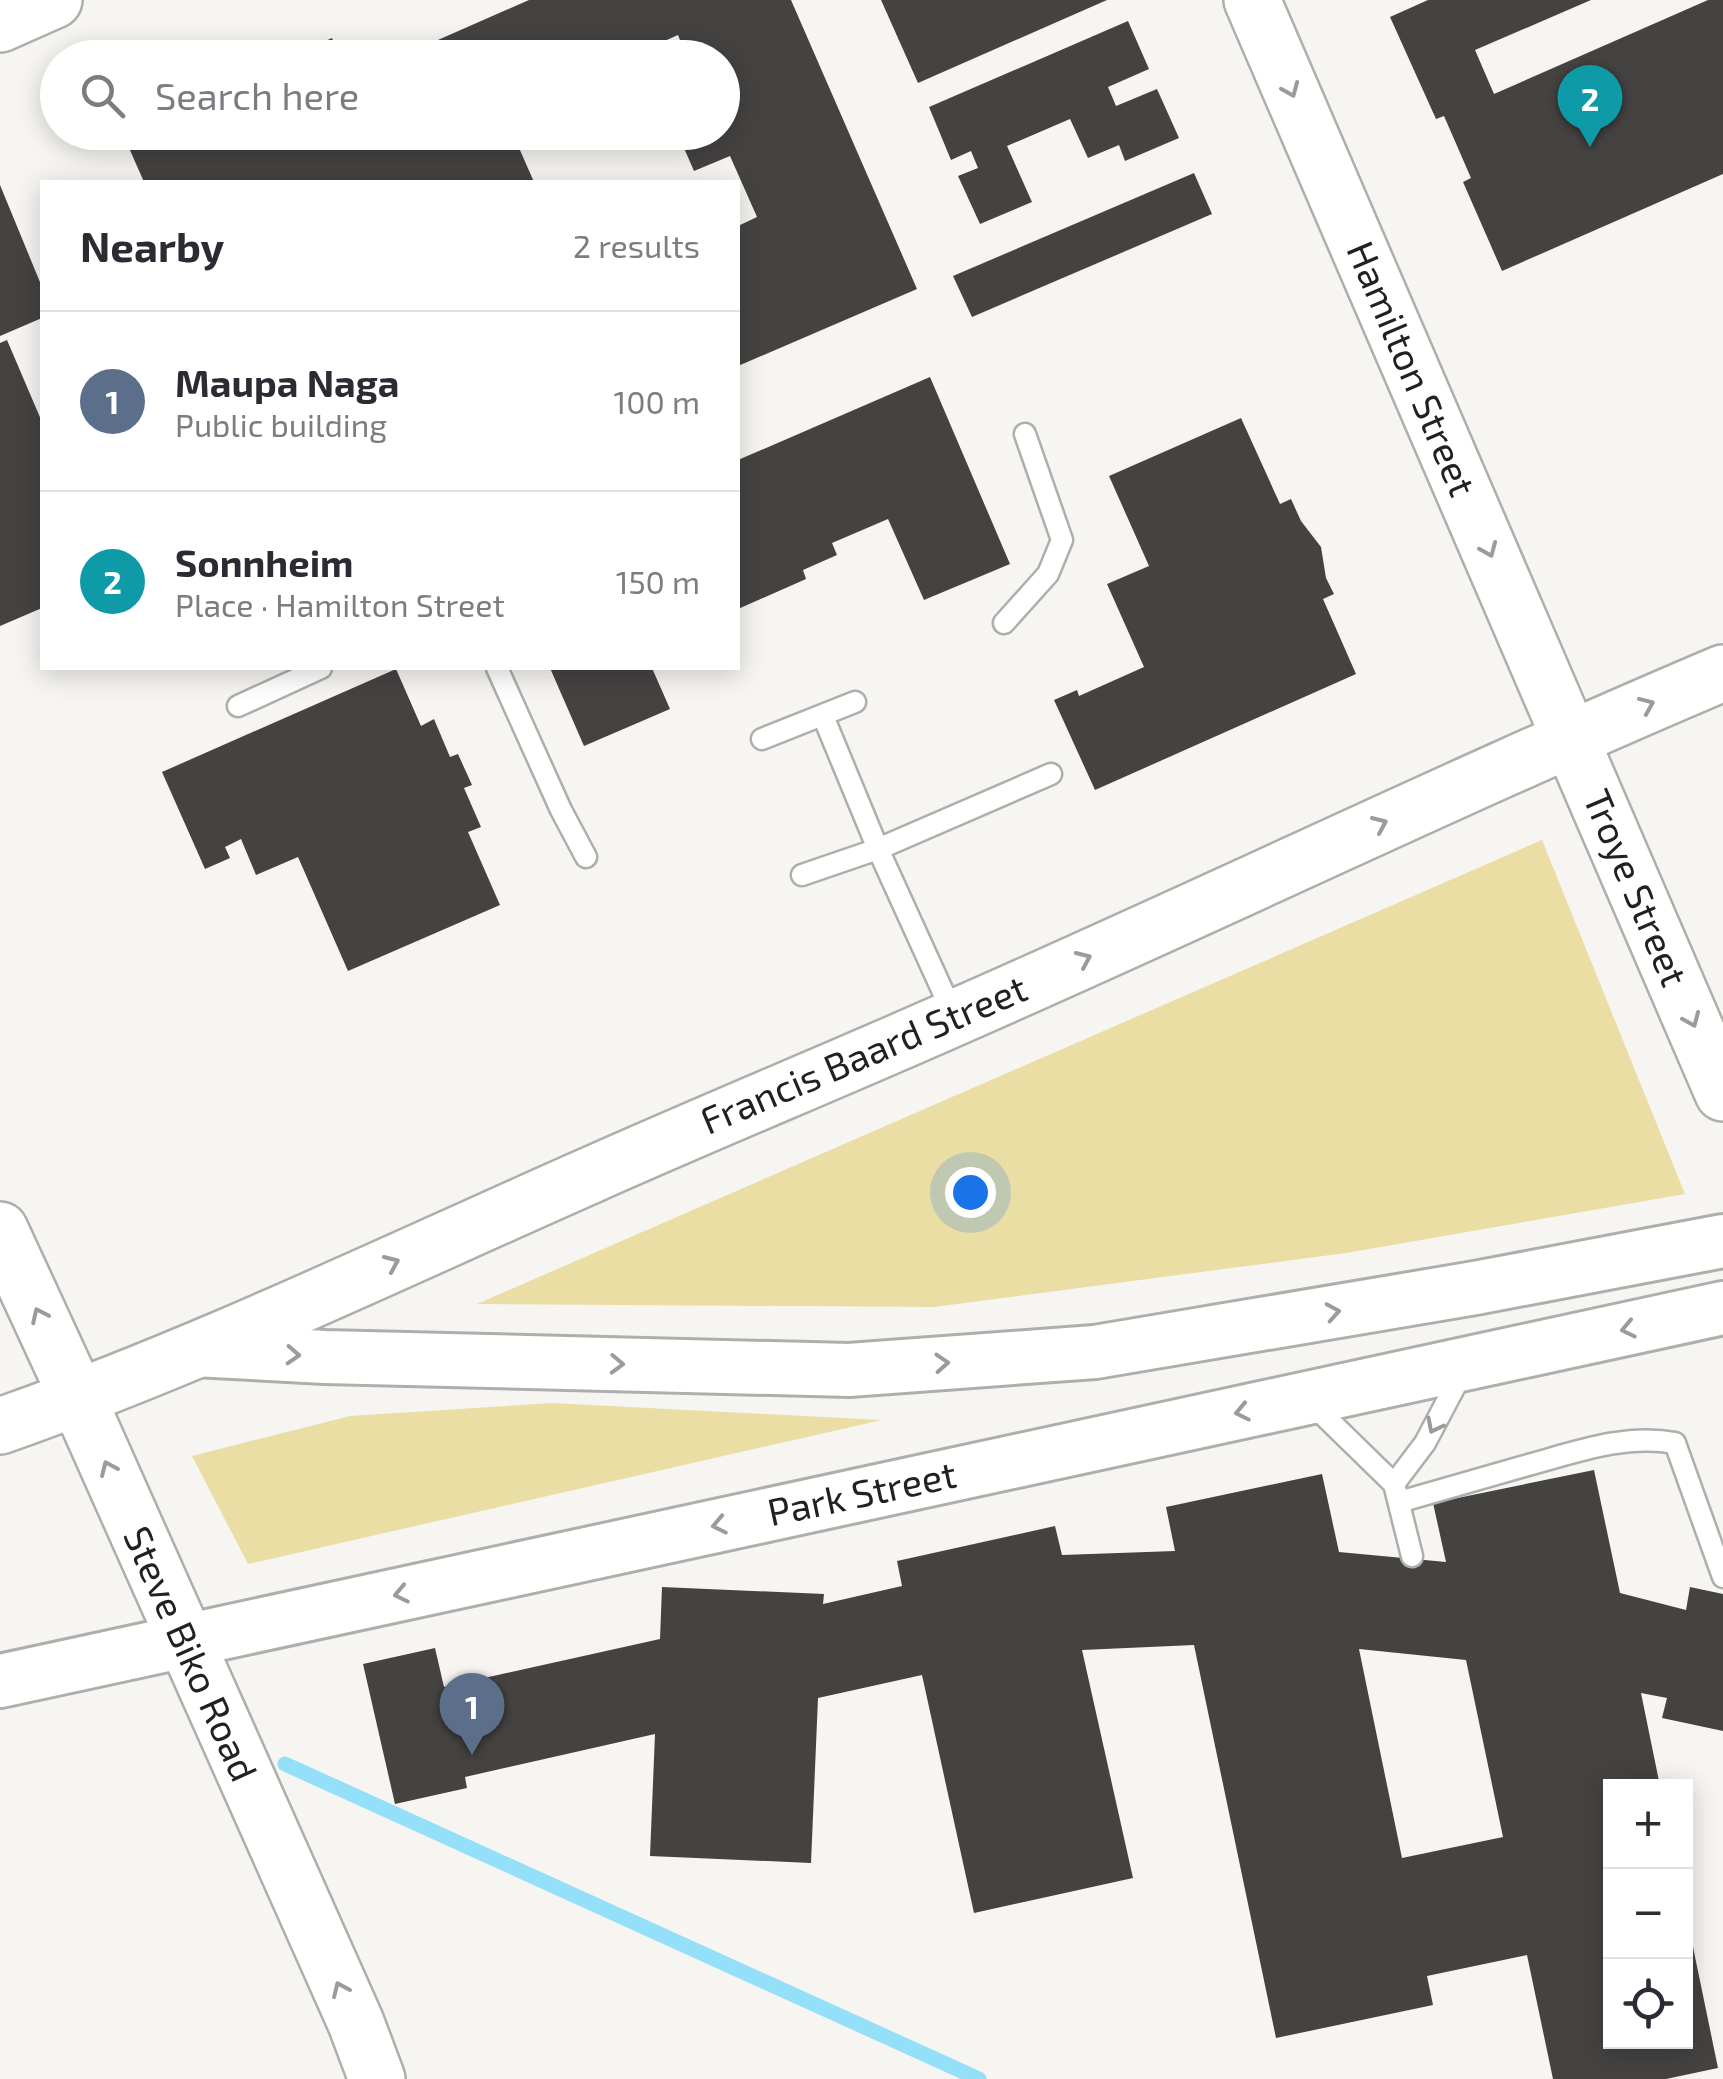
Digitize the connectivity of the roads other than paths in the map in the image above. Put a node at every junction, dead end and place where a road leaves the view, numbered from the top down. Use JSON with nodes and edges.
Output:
{"nodes":[{"id":1,"x":1252,"y":0,"type":"edge"},
{"id":2,"x":1025,"y":434,"type":"dead end"},
{"id":3,"x":1004,"y":623,"type":"dead end"},
{"id":4,"x":318,"y":670,"type":"edge"},
{"id":5,"x":498,"y":670,"type":"edge"},
{"id":6,"x":1723,"y":673,"type":"edge"},
{"id":7,"x":854,"y":702,"type":"dead end"},
{"id":8,"x":238,"y":706,"type":"dead end"},
{"id":9,"x":823,"y":716,"type":"junction"},
{"id":10,"x":1570,"y":738,"type":"junction"},
{"id":11,"x":762,"y":739,"type":"dead end"},
{"id":12,"x":1051,"y":774,"type":"dead end"},
{"id":13,"x":878,"y":849,"type":"junction"},
{"id":14,"x":586,"y":857,"type":"dead end"},
{"id":15,"x":802,"y":875,"type":"dead end"},
{"id":16,"x":955,"y":1018,"type":"junction"},
{"id":17,"x":1723,"y":1092,"type":"edge"},
{"id":18,"x":0,"y":1230,"type":"edge"},
{"id":19,"x":1723,"y":1241,"type":"edge"},
{"id":20,"x":1723,"y":1308,"type":"edge"},
{"id":21,"x":195,"y":1350,"type":"junction"},
{"id":22,"x":1466,"y":1364,"type":"junction"},
{"id":23,"x":1306,"y":1398,"type":"junction"},
{"id":24,"x":78,"y":1399,"type":"junction"},
{"id":25,"x":0,"y":1426,"type":"edge"},
{"id":26,"x":1397,"y":1493,"type":"junction"},
{"id":27,"x":1412,"y":1556,"type":"dead end"},
{"id":28,"x":1723,"y":1577,"type":"edge"},
{"id":29,"x":184,"y":1641,"type":"junction"},
{"id":30,"x":0,"y":1681,"type":"edge"},
{"id":31,"x":377,"y":2079,"type":"edge"}],
"edges":[{"from":1,"to":10,"type":"main road","name":"Hamilton Street","one_way":true},
{"from":2,"to":3,"type":"lane"},
{"from":4,"to":8,"type":"lane"},
{"from":5,"to":14,"type":"lane"},
{"from":10,"to":6,"type":"main road","name":"Francis Baard Street","one_way":true},
{"from":7,"to":9,"type":"lane"},
{"from":9,"to":11,"type":"lane"},
{"from":9,"to":13,"type":"lane"},
{"from":16,"to":10,"type":"main road","name":"Francis Baard Street","one_way":true},
{"from":10,"to":17,"type":"main road","name":"Troye Street","one_way":true},
{"from":12,"to":13,"type":"lane"},
{"from":13,"to":15,"type":"lane"},
{"from":13,"to":16,"type":"lane"},
{"from":21,"to":16,"type":"main road","name":"Francis Baard Street","one_way":true},
{"from":24,"to":18,"type":"main road","name":"Steve Biko Road","one_way":true},
{"from":21,"to":19,"type":"street","one_way":true},
{"from":20,"to":22,"type":"street","name":"Park Street","one_way":true},
{"from":21,"to":24,"type":"main road","name":"Francis Baard Street"},
{"from":22,"to":23,"type":"street","name":"Park Street"},
{"from":22,"to":26,"type":"lane","one_way":true},
{"from":23,"to":26,"type":"lane"},
{"from":23,"to":29,"type":"street","name":"Park Street","one_way":true},
{"from":24,"to":25,"type":"main road","name":"Francis Baard Street"},
{"from":29,"to":24,"type":"main road","name":"Steve Biko Road","one_way":true},
{"from":26,"to":27,"type":"lane"},
{"from":26,"to":28,"type":"lane"},
{"from":29,"to":30,"type":"street","name":"Park Street"},
{"from":31,"to":29,"type":"main road","name":"Steve Biko Road","one_way":true}]}
